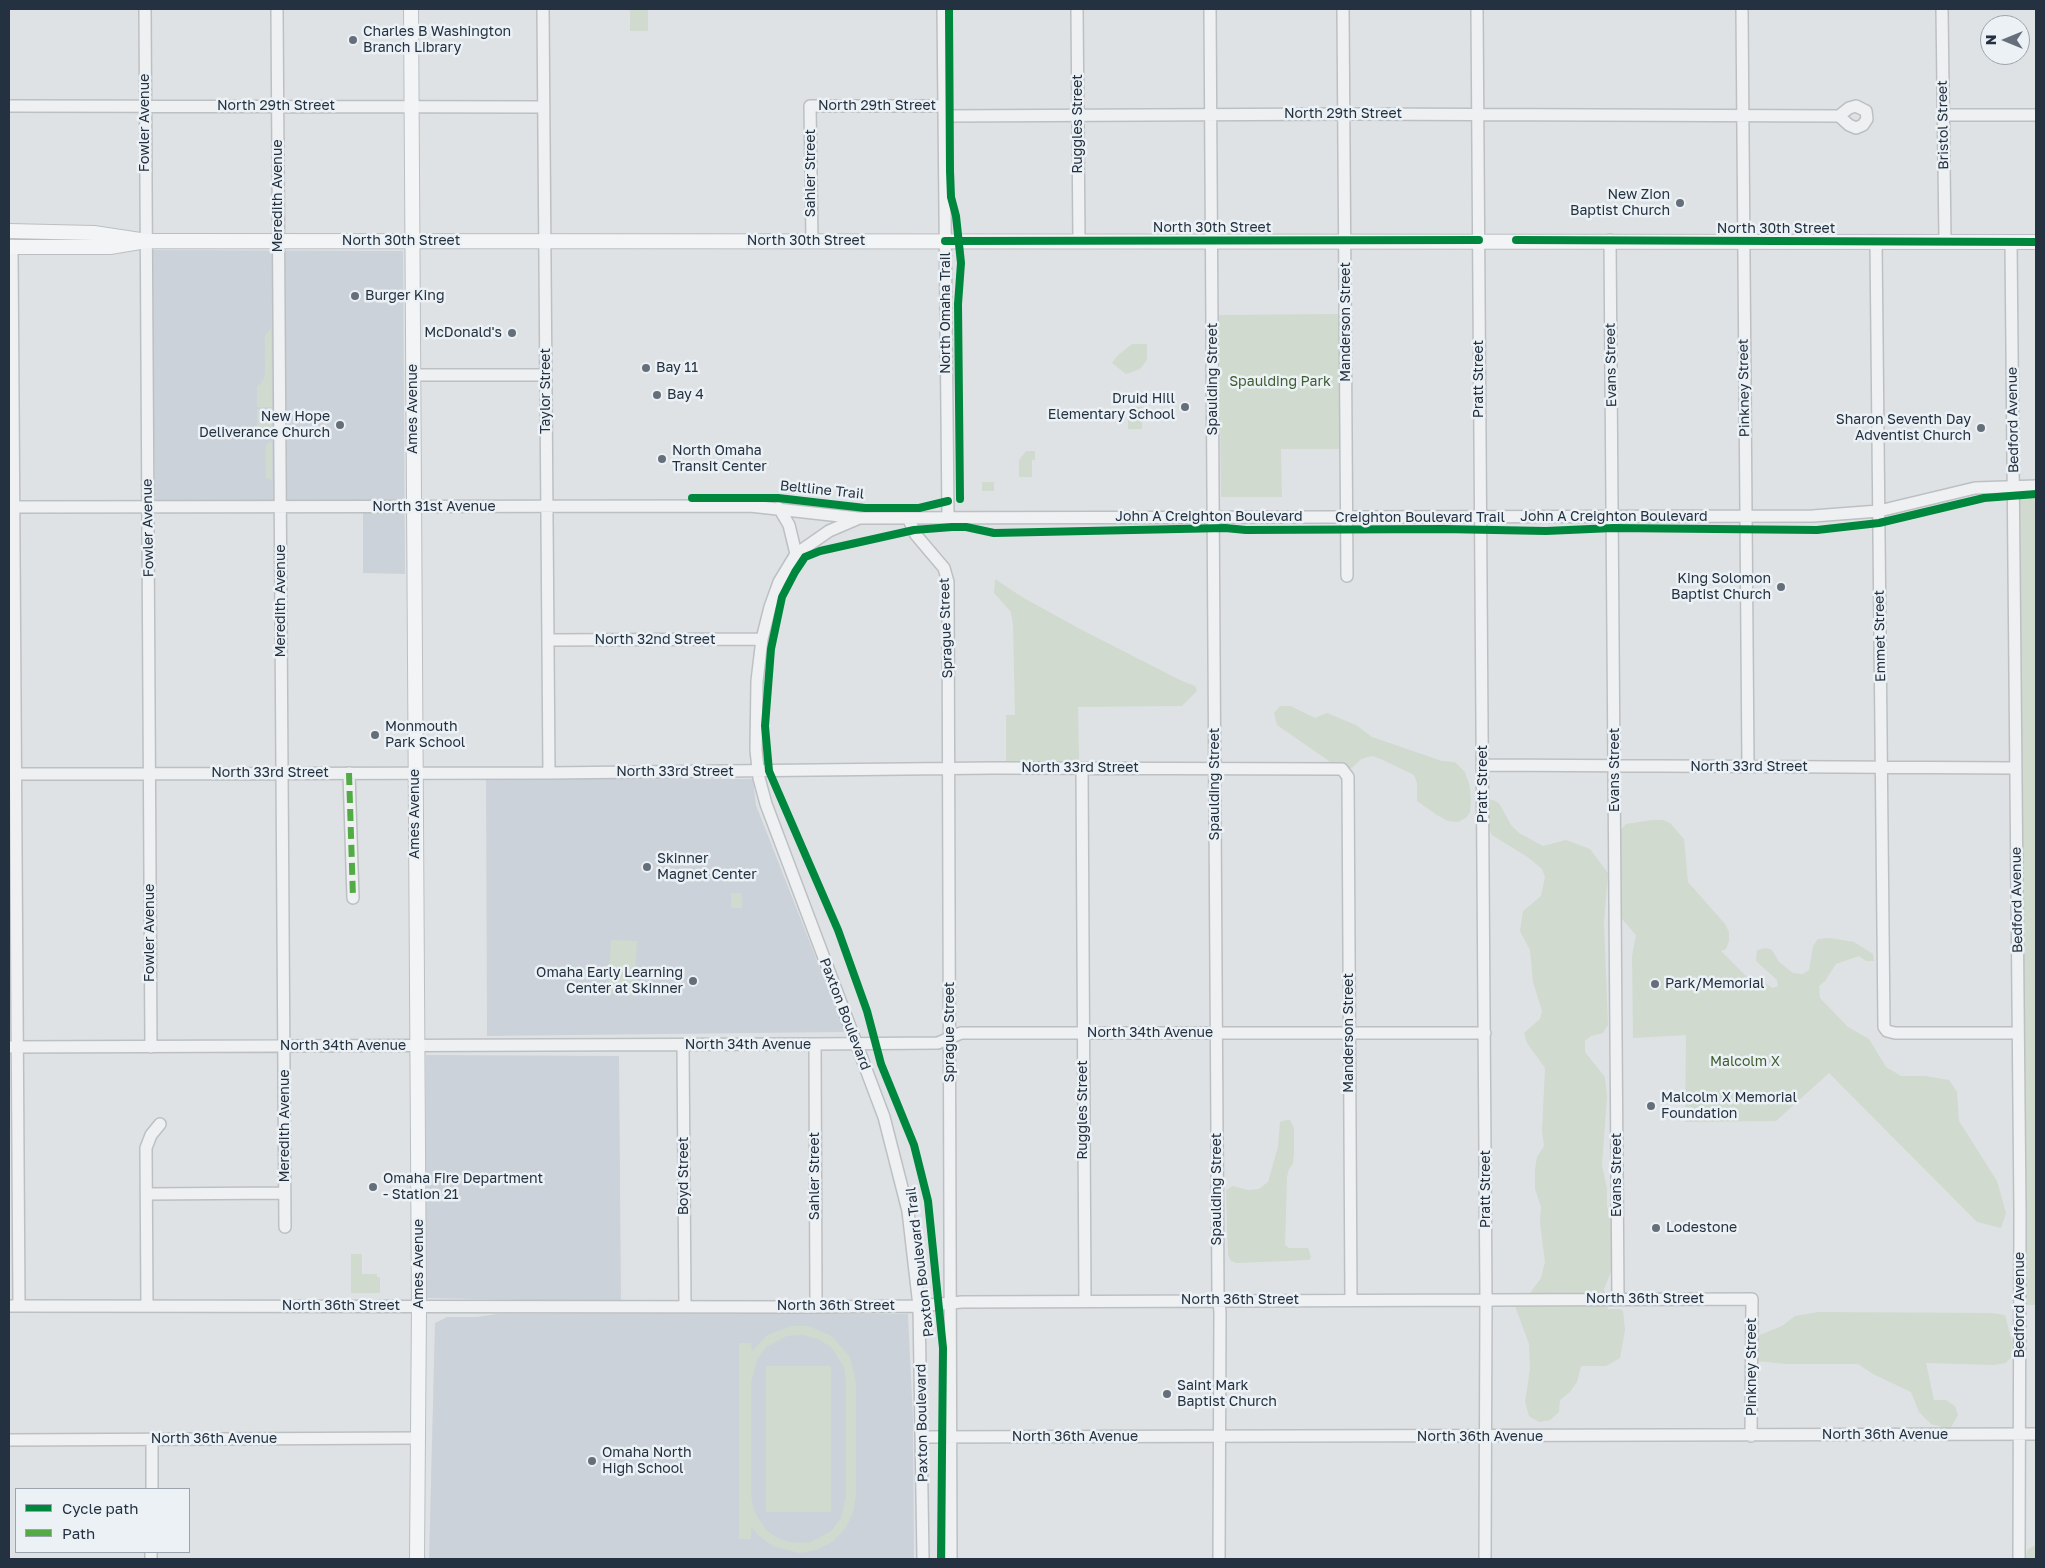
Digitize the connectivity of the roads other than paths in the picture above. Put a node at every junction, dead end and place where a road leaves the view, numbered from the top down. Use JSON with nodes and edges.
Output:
{"nodes":[{"id":1,"x":145,"y":9,"type":"edge"},
{"id":2,"x":277,"y":9,"type":"edge"},
{"id":3,"x":411,"y":9,"type":"edge"},
{"id":4,"x":543,"y":9,"type":"edge"},
{"id":5,"x":943,"y":9,"type":"edge"},
{"id":6,"x":1077,"y":9,"type":"edge"},
{"id":7,"x":1210,"y":9,"type":"edge"},
{"id":8,"x":1343,"y":9,"type":"edge"},
{"id":9,"x":1477,"y":9,"type":"edge"},
{"id":10,"x":1742,"y":9,"type":"edge"},
{"id":11,"x":1942,"y":9,"type":"edge"},
{"id":12,"x":9,"y":106,"type":"edge"},
{"id":13,"x":146,"y":106,"type":"junction"},
{"id":14,"x":278,"y":106,"type":"junction"},
{"id":15,"x":412,"y":106,"type":"junction"},
{"id":16,"x":810,"y":106,"type":"joint"},
{"id":17,"x":544,"y":107,"type":"junction"},
{"id":18,"x":944,"y":111,"type":"junction"},
{"id":19,"x":1344,"y":114,"type":"junction"},
{"id":20,"x":1478,"y":114,"type":"junction"},
{"id":21,"x":1211,"y":115,"type":"junction"},
{"id":22,"x":1743,"y":115,"type":"junction"},
{"id":23,"x":1943,"y":115,"type":"junction"},
{"id":24,"x":2036,"y":115,"type":"edge"},
{"id":25,"x":1078,"y":116,"type":"junction"},
{"id":26,"x":1840,"y":116,"type":"dead end"},
{"id":27,"x":9,"y":231,"type":"edge"},
{"id":28,"x":812,"y":240,"type":"junction"},
{"id":29,"x":1079,"y":240,"type":"junction"},
{"id":30,"x":1212,"y":240,"type":"junction"},
{"id":31,"x":1345,"y":240,"type":"junction"},
{"id":32,"x":1478,"y":240,"type":"junction"},
{"id":33,"x":1610,"y":240,"type":"junction"},
{"id":34,"x":146,"y":241,"type":"junction"},
{"id":35,"x":412,"y":241,"type":"junction"},
{"id":36,"x":545,"y":241,"type":"junction"},
{"id":37,"x":945,"y":241,"type":"junction"},
{"id":38,"x":1743,"y":241,"type":"junction"},
{"id":39,"x":1876,"y":241,"type":"junction"},
{"id":40,"x":278,"y":242,"type":"junction"},
{"id":41,"x":1945,"y":242,"type":"junction"},
{"id":42,"x":2011,"y":242,"type":"junction"},
{"id":43,"x":2036,"y":242,"type":"edge"},
{"id":44,"x":10,"y":248,"type":"edge"},
{"id":45,"x":412,"y":375,"type":"junction"},
{"id":46,"x":546,"y":375,"type":"junction"},
{"id":47,"x":2014,"y":486,"type":"junction"},
{"id":48,"x":2036,"y":486,"type":"edge"},
{"id":49,"x":12,"y":507,"type":"edge"},
{"id":50,"x":280,"y":507,"type":"junction"},
{"id":51,"x":413,"y":507,"type":"junction"},
{"id":52,"x":548,"y":507,"type":"junction"},
{"id":53,"x":147,"y":508,"type":"junction"},
{"id":54,"x":779,"y":508,"type":"junction"},
{"id":55,"x":1879,"y":511,"type":"junction"},
{"id":56,"x":1746,"y":516,"type":"junction"},
{"id":57,"x":948,"y":517,"type":"junction"},
{"id":58,"x":1213,"y":517,"type":"junction"},
{"id":59,"x":1347,"y":517,"type":"junction"},
{"id":60,"x":1480,"y":517,"type":"junction"},
{"id":61,"x":1613,"y":517,"type":"junction"},
{"id":62,"x":858,"y":518,"type":"junction"},
{"id":63,"x":908,"y":518,"type":"junction"},
{"id":64,"x":796,"y":554,"type":"junction"},
{"id":65,"x":1347,"y":576,"type":"dead end"},
{"id":66,"x":762,"y":639,"type":"junction"},
{"id":67,"x":549,"y":640,"type":"junction"},
{"id":68,"x":1482,"y":765,"type":"junction"},
{"id":69,"x":1748,"y":766,"type":"junction"},
{"id":70,"x":1615,"y":767,"type":"junction"},
{"id":71,"x":1882,"y":767,"type":"junction"},
{"id":72,"x":1082,"y":768,"type":"junction"},
{"id":73,"x":1215,"y":768,"type":"junction"},
{"id":74,"x":2016,"y":768,"type":"junction"},
{"id":75,"x":948,"y":769,"type":"junction"},
{"id":76,"x":1342,"y":769,"type":"joint"},
{"id":77,"x":414,"y":772,"type":"junction"},
{"id":78,"x":758,"y":772,"type":"junction"},
{"id":79,"x":149,"y":773,"type":"junction"},
{"id":80,"x":282,"y":773,"type":"junction"},
{"id":81,"x":349,"y":773,"type":"junction"},
{"id":82,"x":549,"y":773,"type":"junction"},
{"id":83,"x":12,"y":774,"type":"edge"},
{"id":84,"x":353,"y":898,"type":"dead end"},
{"id":85,"x":1485,"y":1032,"type":"junction"},
{"id":86,"x":1083,"y":1033,"type":"junction"},
{"id":87,"x":1216,"y":1033,"type":"junction"},
{"id":88,"x":1350,"y":1033,"type":"junction"},
{"id":89,"x":2018,"y":1033,"type":"junction"},
{"id":90,"x":950,"y":1038,"type":"junction"},
{"id":91,"x":815,"y":1044,"type":"junction"},
{"id":92,"x":856,"y":1044,"type":"junction"},
{"id":93,"x":416,"y":1046,"type":"junction"},
{"id":94,"x":683,"y":1046,"type":"junction"},
{"id":95,"x":13,"y":1047,"type":"edge"},
{"id":96,"x":151,"y":1047,"type":"junction"},
{"id":97,"x":284,"y":1047,"type":"junction"},
{"id":98,"x":160,"y":1124,"type":"dead end"},
{"id":99,"x":285,"y":1193,"type":"junction"},
{"id":100,"x":147,"y":1194,"type":"junction"},
{"id":101,"x":285,"y":1227,"type":"dead end"},
{"id":102,"x":1486,"y":1299,"type":"junction"},
{"id":103,"x":1618,"y":1299,"type":"junction"},
{"id":104,"x":1752,"y":1299,"type":"joint"},
{"id":105,"x":1351,"y":1300,"type":"junction"},
{"id":106,"x":1085,"y":1301,"type":"junction"},
{"id":107,"x":1219,"y":1301,"type":"junction"},
{"id":108,"x":952,"y":1303,"type":"junction"},
{"id":109,"x":14,"y":1306,"type":"edge"},
{"id":110,"x":147,"y":1306,"type":"junction"},
{"id":111,"x":919,"y":1306,"type":"junction"},
{"id":112,"x":419,"y":1307,"type":"junction"},
{"id":113,"x":684,"y":1307,"type":"junction"},
{"id":114,"x":816,"y":1307,"type":"junction"},
{"id":115,"x":2019,"y":1434,"type":"junction"},
{"id":116,"x":2036,"y":1434,"type":"edge"},
{"id":117,"x":1751,"y":1436,"type":"junction"},
{"id":118,"x":923,"y":1437,"type":"junction"},
{"id":119,"x":952,"y":1437,"type":"junction"},
{"id":120,"x":1219,"y":1437,"type":"junction"},
{"id":121,"x":1486,"y":1437,"type":"junction"},
{"id":122,"x":419,"y":1438,"type":"junction"},
{"id":123,"x":9,"y":1440,"type":"edge"},
{"id":124,"x":152,"y":1440,"type":"junction"},
{"id":125,"x":152,"y":1488,"type":"edge"},
{"id":126,"x":417,"y":1559,"type":"edge"},
{"id":127,"x":923,"y":1559,"type":"edge"},
{"id":128,"x":951,"y":1559,"type":"edge"},
{"id":129,"x":1218,"y":1559,"type":"edge"},
{"id":130,"x":1485,"y":1559,"type":"edge"},
{"id":131,"x":2018,"y":1559,"type":"edge"}],
"edges":[{"from":1,"to":13,"type":"street","name":"Fowler Avenue"},
{"from":2,"to":14,"type":"street","name":"Meredith Avenue"},
{"from":3,"to":15,"type":"main road","name":"Ames Avenue"},
{"from":4,"to":17,"type":"street","name":"Taylor Street"},
{"from":5,"to":18,"type":"street"},
{"from":6,"to":25,"type":"street","name":"Ruggles Street"},
{"from":7,"to":21,"type":"street","name":"Spaulding Street"},
{"from":8,"to":19,"type":"street","name":"Manderson Street"},
{"from":9,"to":20,"type":"street","name":"Pratt Street"},
{"from":10,"to":22,"type":"street","name":"Pinkney Street"},
{"from":11,"to":23,"type":"street","name":"Bristol Street"},
{"from":12,"to":13,"type":"street","name":"North 29th Street"},
{"from":13,"to":14,"type":"street","name":"North 29th Street"},
{"from":13,"to":34,"type":"street","name":"Fowler Avenue"},
{"from":14,"to":15,"type":"street","name":"North 29th Street"},
{"from":14,"to":40,"type":"street","name":"Meredith Avenue"},
{"from":15,"to":17,"type":"street","name":"North 29th Street"},
{"from":15,"to":35,"type":"main road","name":"Ames Avenue"},
{"from":16,"to":18,"type":"street","name":"North 29th Street"},
{"from":16,"to":28,"type":"street","name":"Sahler Street"},
{"from":17,"to":36,"type":"street","name":"Taylor Street"},
{"from":18,"to":25,"type":"street","name":"North 29th Street"},
{"from":18,"to":37,"type":"street"},
{"from":19,"to":20,"type":"street","name":"North 29th Street"},
{"from":19,"to":21,"type":"street","name":"North 29th Street"},
{"from":19,"to":31,"type":"street","name":"Manderson Street"},
{"from":20,"to":22,"type":"street","name":"North 29th Street"},
{"from":20,"to":32,"type":"street","name":"Pratt Street"},
{"from":21,"to":25,"type":"street","name":"North 29th Street"},
{"from":21,"to":30,"type":"street","name":"Spaulding Street"},
{"from":22,"to":26,"type":"street","name":"North 29th Street"},
{"from":22,"to":38,"type":"street","name":"Pinkney Street"},
{"from":23,"to":24,"type":"street"},
{"from":23,"to":41,"type":"street","name":"Bristol Street"},
{"from":25,"to":29,"type":"street","name":"Ruggles Street"},
{"from":27,"to":34,"type":"main road","name":"North 30th Street"},
{"from":28,"to":36,"type":"main road","name":"North 30th Street"},
{"from":28,"to":37,"type":"main road","name":"North 30th Street"},
{"from":29,"to":30,"type":"main road","name":"North 30th Street"},
{"from":29,"to":37,"type":"main road","name":"North 30th Street"},
{"from":30,"to":31,"type":"main road","name":"North 30th Street"},
{"from":30,"to":58,"type":"street","name":"Spaulding Street"},
{"from":31,"to":32,"type":"main road","name":"North 30th Street"},
{"from":31,"to":59,"type":"street","name":"Manderson Street"},
{"from":32,"to":33,"type":"main road","name":"North 30th Street"},
{"from":32,"to":60,"type":"street","name":"Pratt Street"},
{"from":33,"to":38,"type":"main road","name":"North 30th Street"},
{"from":33,"to":61,"type":"street","name":"Evans Street"},
{"from":34,"to":40,"type":"main road","name":"North 30th Street"},
{"from":34,"to":44,"type":"main road","name":"North 30th Street"},
{"from":34,"to":53,"type":"street","name":"Fowler Avenue"},
{"from":35,"to":36,"type":"main road","name":"North 30th Street"},
{"from":35,"to":40,"type":"main road","name":"North 30th Street"},
{"from":35,"to":45,"type":"main road","name":"Ames Avenue"},
{"from":36,"to":46,"type":"street","name":"Taylor Street"},
{"from":37,"to":57,"type":"street"},
{"from":38,"to":39,"type":"main road","name":"North 30th Street"},
{"from":38,"to":56,"type":"street","name":"Pinkney Street"},
{"from":39,"to":41,"type":"main road","name":"North 30th Street"},
{"from":39,"to":55,"type":"street","name":"Emmet Street"},
{"from":40,"to":50,"type":"street","name":"Meredith Avenue"},
{"from":41,"to":42,"type":"main road","name":"North 30th Street"},
{"from":42,"to":43,"type":"main road","name":"North 30th Street"},
{"from":42,"to":47,"type":"street","name":"Bedford Avenue"},
{"from":44,"to":49,"type":"street"},
{"from":45,"to":46,"type":"street"},
{"from":45,"to":51,"type":"main road","name":"Ames Avenue"},
{"from":46,"to":52,"type":"street","name":"Taylor Street"},
{"from":47,"to":48,"type":"street","name":"John A Creighton Boulevard"},
{"from":47,"to":55,"type":"street","name":"John A Creighton Boulevard"},
{"from":47,"to":74,"type":"street","name":"Bedford Avenue"},
{"from":49,"to":53,"type":"street","name":"North 31st Avenue"},
{"from":49,"to":83,"type":"street"},
{"from":50,"to":51,"type":"street","name":"North 31st Avenue"},
{"from":50,"to":53,"type":"street","name":"North 31st Avenue"},
{"from":50,"to":80,"type":"street","name":"Meredith Avenue"},
{"from":51,"to":52,"type":"street","name":"North 31st Avenue"},
{"from":51,"to":77,"type":"main road","name":"Ames Avenue"},
{"from":52,"to":54,"type":"street","name":"North 31st Avenue"},
{"from":52,"to":67,"type":"street","name":"Taylor Street"},
{"from":53,"to":79,"type":"street","name":"Fowler Avenue"},
{"from":54,"to":62,"type":"street","name":"North 31st Avenue"},
{"from":54,"to":64,"type":"street"},
{"from":55,"to":56,"type":"street","name":"John A Creighton Boulevard"},
{"from":55,"to":71,"type":"street","name":"Emmet Street"},
{"from":56,"to":61,"type":"street","name":"John A Creighton Boulevard"},
{"from":56,"to":69,"type":"street","name":"Pinkney Street"},
{"from":57,"to":58,"type":"street","name":"John A Creighton Boulevard"},
{"from":57,"to":63,"type":"street","name":"John A Creighton Boulevard"},
{"from":58,"to":59,"type":"street","name":"John A Creighton Boulevard"},
{"from":58,"to":73,"type":"street","name":"Spaulding Street"},
{"from":59,"to":60,"type":"street","name":"John A Creighton Boulevard"},
{"from":59,"to":65,"type":"street","name":"Manderson Street"},
{"from":60,"to":61,"type":"street","name":"John A Creighton Boulevard"},
{"from":60,"to":68,"type":"street","name":"Pratt Street"},
{"from":61,"to":70,"type":"street","name":"Evans Street"},
{"from":62,"to":63,"type":"street","name":"John A Creighton Boulevard"},
{"from":62,"to":64,"type":"street","name":"Paxton Boulevard"},
{"from":63,"to":75,"type":"street","name":"Sprague Street"},
{"from":64,"to":66,"type":"street","name":"Paxton Boulevard"},
{"from":66,"to":67,"type":"street","name":"North 32nd Street"},
{"from":66,"to":78,"type":"street","name":"Paxton Boulevard"},
{"from":67,"to":82,"type":"street","name":"Taylor Street"},
{"from":68,"to":70,"type":"street","name":"North 33rd Street"},
{"from":68,"to":85,"type":"street","name":"Pratt Street"},
{"from":69,"to":70,"type":"street","name":"North 33rd Street"},
{"from":69,"to":71,"type":"street","name":"North 33rd Street"},
{"from":70,"to":103,"type":"street","name":"Evans Street"},
{"from":71,"to":74,"type":"street","name":"North 33rd Street"},
{"from":71,"to":89,"type":"street","name":"Emmet Street"},
{"from":72,"to":73,"type":"street","name":"North 33rd Street"},
{"from":72,"to":75,"type":"street","name":"North 33rd Street"},
{"from":72,"to":86,"type":"street","name":"Ruggles Street"},
{"from":73,"to":76,"type":"street","name":"North 33rd Street"},
{"from":73,"to":87,"type":"street","name":"Spaulding Street"},
{"from":74,"to":89,"type":"street","name":"Bedford Avenue"},
{"from":75,"to":78,"type":"street","name":"North 33rd Street"},
{"from":75,"to":90,"type":"street","name":"Sprague Street"},
{"from":76,"to":88,"type":"street","name":"Manderson Street"},
{"from":77,"to":81,"type":"street","name":"North 33rd Street"},
{"from":77,"to":82,"type":"street","name":"North 33rd Street"},
{"from":77,"to":93,"type":"main road","name":"Ames Avenue"},
{"from":78,"to":82,"type":"street","name":"North 33rd Street"},
{"from":78,"to":92,"type":"street","name":"Paxton Boulevard"},
{"from":79,"to":80,"type":"street","name":"North 33rd Street"},
{"from":79,"to":83,"type":"street","name":"North 33rd Street"},
{"from":79,"to":96,"type":"street","name":"Fowler Avenue"},
{"from":80,"to":81,"type":"street","name":"North 33rd Street"},
{"from":80,"to":97,"type":"street","name":"Meredith Avenue"},
{"from":81,"to":84,"type":"street"},
{"from":83,"to":95,"type":"street"},
{"from":85,"to":88,"type":"street","name":"North 34th Avenue"},
{"from":85,"to":102,"type":"street","name":"Pratt Street"},
{"from":86,"to":87,"type":"street","name":"North 34th Avenue"},
{"from":86,"to":90,"type":"street","name":"North 34th Avenue"},
{"from":86,"to":106,"type":"street","name":"Ruggles Street"},
{"from":87,"to":88,"type":"street","name":"North 34th Avenue"},
{"from":87,"to":107,"type":"street","name":"Spaulding Street"},
{"from":88,"to":105,"type":"street","name":"Manderson Street"},
{"from":89,"to":115,"type":"street","name":"Bedford Avenue"},
{"from":90,"to":92,"type":"street","name":"North 34th Avenue"},
{"from":90,"to":108,"type":"street","name":"Sprague Street"},
{"from":91,"to":92,"type":"street","name":"North 34th Avenue"},
{"from":91,"to":94,"type":"street","name":"North 34th Avenue"},
{"from":91,"to":114,"type":"street","name":"Sahler Street"},
{"from":92,"to":111,"type":"street","name":"Paxton Boulevard"},
{"from":93,"to":94,"type":"street","name":"North 34th Avenue"},
{"from":93,"to":97,"type":"street","name":"North 34th Avenue"},
{"from":93,"to":112,"type":"main road","name":"Ames Avenue"},
{"from":94,"to":113,"type":"street","name":"Boyd Street"},
{"from":95,"to":96,"type":"street","name":"North 34th Avenue"},
{"from":95,"to":109,"type":"street"},
{"from":96,"to":97,"type":"street","name":"North 34th Avenue"},
{"from":97,"to":99,"type":"street","name":"Meredith Avenue"},
{"from":98,"to":100,"type":"street"},
{"from":99,"to":100,"type":"street"},
{"from":99,"to":101,"type":"street","name":"Meredith Avenue"},
{"from":100,"to":110,"type":"street"},
{"from":102,"to":103,"type":"street","name":"North 36th Street"},
{"from":102,"to":105,"type":"street","name":"North 36th Street"},
{"from":102,"to":121,"type":"street","name":"Pratt Street"},
{"from":103,"to":104,"type":"street","name":"North 36th Street"},
{"from":104,"to":117,"type":"street","name":"Pinkney Street"},
{"from":105,"to":107,"type":"street","name":"North 36th Street"},
{"from":106,"to":107,"type":"street","name":"North 36th Street"},
{"from":106,"to":108,"type":"street","name":"North 36th Street"},
{"from":107,"to":120,"type":"street","name":"Spaulding Street"},
{"from":108,"to":111,"type":"street","name":"North 36th Street"},
{"from":108,"to":119,"type":"street","name":"Sprague Street"},
{"from":109,"to":110,"type":"street","name":"North 36th Street"},
{"from":110,"to":112,"type":"street","name":"North 36th Street"},
{"from":111,"to":114,"type":"street","name":"North 36th Street"},
{"from":111,"to":118,"type":"street","name":"Paxton Boulevard"},
{"from":112,"to":113,"type":"street","name":"North 36th Street"},
{"from":112,"to":122,"type":"main road","name":"Ames Avenue"},
{"from":113,"to":114,"type":"street","name":"North 36th Street"},
{"from":115,"to":116,"type":"street","name":"North 36th Avenue"},
{"from":115,"to":117,"type":"street","name":"North 36th Avenue"},
{"from":115,"to":131,"type":"street","name":"Bedford Avenue"},
{"from":117,"to":121,"type":"street","name":"North 36th Avenue"},
{"from":118,"to":119,"type":"street","name":"North 36th Avenue"},
{"from":118,"to":127,"type":"street","name":"Paxton Boulevard"},
{"from":119,"to":120,"type":"street","name":"North 36th Avenue"},
{"from":119,"to":128,"type":"street","name":"Sprague Street"},
{"from":120,"to":121,"type":"street","name":"North 36th Avenue"},
{"from":120,"to":129,"type":"street","name":"Spaulding Street"},
{"from":121,"to":130,"type":"street","name":"Pratt Street"},
{"from":122,"to":124,"type":"street","name":"North 36th Avenue"},
{"from":122,"to":126,"type":"main road","name":"Ames Avenue"},
{"from":123,"to":124,"type":"street","name":"North 36th Avenue"},
{"from":124,"to":125,"type":"street"}]}
